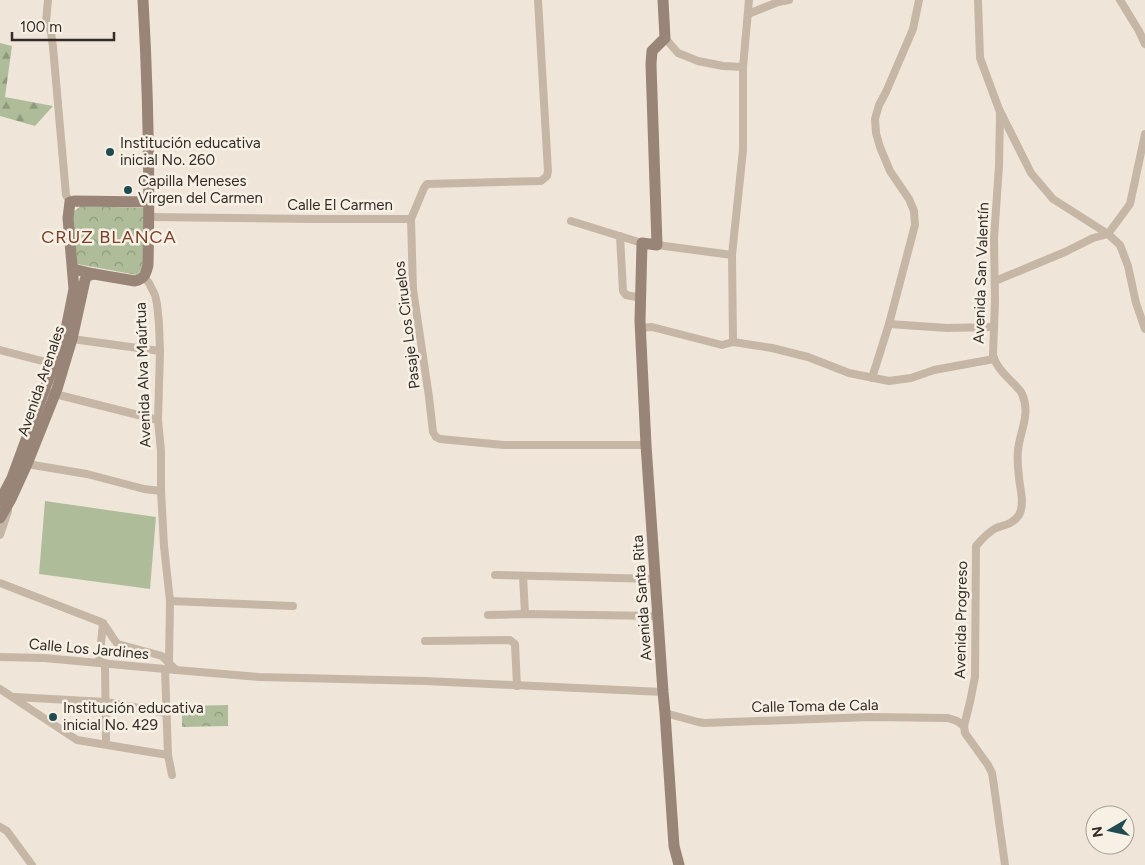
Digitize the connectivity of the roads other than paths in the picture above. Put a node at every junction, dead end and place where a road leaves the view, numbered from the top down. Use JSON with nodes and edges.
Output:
{"nodes":[{"id":1,"x":48,"y":0,"type":"edge"},
{"id":2,"x":143,"y":0,"type":"edge"},
{"id":3,"x":538,"y":0,"type":"edge"},
{"id":4,"x":663,"y":0,"type":"edge"},
{"id":5,"x":749,"y":0,"type":"edge"},
{"id":6,"x":789,"y":0,"type":"edge"},
{"id":7,"x":919,"y":0,"type":"edge"},
{"id":8,"x":978,"y":0,"type":"edge"},
{"id":9,"x":1120,"y":0,"type":"edge"},
{"id":10,"x":748,"y":14,"type":"junction"},
{"id":11,"x":665,"y":38,"type":"junction"},
{"id":12,"x":1145,"y":44,"type":"edge"},
{"id":13,"x":743,"y":67,"type":"junction"},
{"id":14,"x":1000,"y":112,"type":"junction"},
{"id":15,"x":1145,"y":134,"type":"edge"},
{"id":16,"x":70,"y":202,"type":"junction"},
{"id":17,"x":149,"y":202,"type":"junction"},
{"id":18,"x":149,"y":217,"type":"junction"},
{"id":19,"x":411,"y":219,"type":"junction"},
{"id":20,"x":571,"y":221,"type":"dead end"},
{"id":21,"x":1108,"y":234,"type":"junction"},
{"id":22,"x":620,"y":236,"type":"junction"},
{"id":23,"x":642,"y":243,"type":"junction"},
{"id":24,"x":657,"y":245,"type":"junction"},
{"id":25,"x":732,"y":255,"type":"junction"},
{"id":26,"x":73,"y":269,"type":"junction"},
{"id":27,"x":94,"y":274,"type":"junction"},
{"id":28,"x":144,"y":277,"type":"junction"},
{"id":29,"x":995,"y":281,"type":"junction"},
{"id":30,"x":641,"y":298,"type":"junction"},
{"id":31,"x":888,"y":324,"type":"junction"},
{"id":32,"x":994,"y":327,"type":"junction"},
{"id":33,"x":641,"y":328,"type":"junction"},
{"id":34,"x":1145,"y":330,"type":"edge"},
{"id":35,"x":72,"y":339,"type":"junction"},
{"id":36,"x":733,"y":342,"type":"junction"},
{"id":37,"x":0,"y":350,"type":"edge"},
{"id":38,"x":160,"y":351,"type":"junction"},
{"id":39,"x":994,"y":359,"type":"junction"},
{"id":40,"x":54,"y":364,"type":"junction"},
{"id":41,"x":872,"y":378,"type":"junction"},
{"id":42,"x":50,"y":392,"type":"junction"},
{"id":43,"x":158,"y":420,"type":"junction"},
{"id":44,"x":646,"y":445,"type":"junction"},
{"id":45,"x":27,"y":464,"type":"junction"},
{"id":46,"x":161,"y":491,"type":"junction"},
{"id":47,"x":6,"y":500,"type":"edge"},
{"id":48,"x":0,"y":518,"type":"edge"},
{"id":49,"x":0,"y":535,"type":"edge"},
{"id":50,"x":976,"y":546,"type":"joint"},
{"id":51,"x":495,"y":575,"type":"dead end"},
{"id":52,"x":523,"y":576,"type":"junction"},
{"id":53,"x":656,"y":579,"type":"junction"},
{"id":54,"x":0,"y":583,"type":"edge"},
{"id":55,"x":170,"y":601,"type":"junction"},
{"id":56,"x":293,"y":606,"type":"dead end"},
{"id":57,"x":525,"y":614,"type":"junction"},
{"id":58,"x":488,"y":615,"type":"dead end"},
{"id":59,"x":658,"y":616,"type":"junction"},
{"id":60,"x":103,"y":623,"type":"junction"},
{"id":61,"x":425,"y":641,"type":"dead end"},
{"id":62,"x":0,"y":657,"type":"edge"},
{"id":63,"x":102,"y":663,"type":"junction"},
{"id":64,"x":167,"y":666,"type":"junction"},
{"id":65,"x":516,"y":686,"type":"junction"},
{"id":66,"x":0,"y":689,"type":"edge"},
{"id":67,"x":663,"y":692,"type":"junction"},
{"id":68,"x":13,"y":697,"type":"junction"},
{"id":69,"x":106,"y":702,"type":"junction"},
{"id":70,"x":166,"y":713,"type":"junction"},
{"id":71,"x":666,"y":713,"type":"junction"},
{"id":72,"x":964,"y":726,"type":"junction"},
{"id":73,"x":106,"y":744,"type":"junction"},
{"id":74,"x":168,"y":755,"type":"junction"},
{"id":75,"x":172,"y":776,"type":"dead end"},
{"id":76,"x":0,"y":826,"type":"edge"},
{"id":77,"x":32,"y":865,"type":"edge"},
{"id":78,"x":679,"y":865,"type":"edge"},
{"id":79,"x":1005,"y":865,"type":"edge"}],
"edges":[{"from":1,"to":16,"type":"street"},
{"from":2,"to":17,"type":"street"},
{"from":3,"to":19,"type":"street","name":"Pasaje Los Ciruelos"},
{"from":4,"to":11,"type":"street"},
{"from":5,"to":10,"type":"street"},
{"from":6,"to":10,"type":"street"},
{"from":7,"to":31,"type":"street"},
{"from":8,"to":14,"type":"street","name":"Avenida San Valentín"},
{"from":9,"to":12,"type":"street"},
{"from":10,"to":13,"type":"street"},
{"from":11,"to":13,"type":"street"},
{"from":11,"to":24,"type":"street"},
{"from":13,"to":25,"type":"street"},
{"from":14,"to":21,"type":"street"},
{"from":14,"to":29,"type":"street","name":"Avenida San Valentín"},
{"from":15,"to":21,"type":"street"},
{"from":16,"to":17,"type":"street"},
{"from":16,"to":26,"type":"street","name":"Avenida Arenales"},
{"from":17,"to":18,"type":"street"},
{"from":18,"to":19,"type":"street","name":"Calle El Carmen"},
{"from":18,"to":28,"type":"street"},
{"from":19,"to":44,"type":"street","name":"Pasaje Los Ciruelos"},
{"from":20,"to":22,"type":"street"},
{"from":21,"to":29,"type":"street"},
{"from":21,"to":34,"type":"street"},
{"from":22,"to":23,"type":"street"},
{"from":22,"to":30,"type":"street"},
{"from":23,"to":24,"type":"street"},
{"from":23,"to":30,"type":"street","name":"Avenida Santa Rita"},
{"from":24,"to":25,"type":"street"},
{"from":25,"to":36,"type":"street"},
{"from":26,"to":27,"type":"street"},
{"from":26,"to":40,"type":"street","name":"Avenida Arenales"},
{"from":27,"to":28,"type":"street"},
{"from":27,"to":35,"type":"street","name":"Avenida Arenales"},
{"from":28,"to":38,"type":"street","name":"Avenida Alva Maúrtua"},
{"from":29,"to":32,"type":"street","name":"Avenida San Valentín"},
{"from":30,"to":33,"type":"street","name":"Avenida Santa Rita"},
{"from":31,"to":32,"type":"street"},
{"from":31,"to":41,"type":"street"},
{"from":32,"to":39,"type":"street","name":"Avenida San Valentín"},
{"from":33,"to":36,"type":"street"},
{"from":33,"to":44,"type":"street","name":"Avenida Santa Rita"},
{"from":35,"to":38,"type":"street"},
{"from":35,"to":42,"type":"street","name":"Avenida Arenales"},
{"from":36,"to":41,"type":"street"},
{"from":37,"to":40,"type":"street"},
{"from":38,"to":43,"type":"street","name":"Avenida Alva Maúrtua"},
{"from":39,"to":41,"type":"street"},
{"from":39,"to":50,"type":"street","name":"Avenida San Valentín"},
{"from":40,"to":42,"type":"street","name":"Avenida Arenales"},
{"from":42,"to":43,"type":"street"},
{"from":42,"to":45,"type":"street","name":"Avenida Arenales"},
{"from":42,"to":47,"type":"street","name":"Avenida Arenales"},
{"from":43,"to":46,"type":"street","name":"Avenida Alva Maúrtua"},
{"from":44,"to":53,"type":"street","name":"Avenida Santa Rita"},
{"from":45,"to":46,"type":"street"},
{"from":45,"to":47,"type":"street","name":"Avenida Arenales"},
{"from":46,"to":55,"type":"street","name":"Avenida Alva Maúrtua"},
{"from":47,"to":48,"type":"street"},
{"from":47,"to":49,"type":"street"},
{"from":50,"to":72,"type":"street","name":"Avenida Progreso"},
{"from":51,"to":52,"type":"street"},
{"from":52,"to":53,"type":"street"},
{"from":52,"to":57,"type":"street"},
{"from":53,"to":59,"type":"street","name":"Avenida Santa Rita"},
{"from":54,"to":60,"type":"street"},
{"from":55,"to":56,"type":"street"},
{"from":55,"to":64,"type":"street","name":"Avenida Alva Maúrtua"},
{"from":57,"to":58,"type":"street"},
{"from":57,"to":59,"type":"street"},
{"from":59,"to":67,"type":"street","name":"Avenida Santa Rita"},
{"from":60,"to":63,"type":"street"},
{"from":60,"to":64,"type":"street"},
{"from":61,"to":65,"type":"street"},
{"from":62,"to":63,"type":"street","name":"Calle Los Jardines"},
{"from":63,"to":64,"type":"street","name":"Calle Los Jardines"},
{"from":63,"to":69,"type":"street"},
{"from":64,"to":65,"type":"street","name":"Calle Los Jardines"},
{"from":64,"to":70,"type":"street","name":"Avenida Alva Maúrtua"},
{"from":65,"to":67,"type":"street","name":"Calle Los Jardines"},
{"from":66,"to":68,"type":"street"},
{"from":67,"to":71,"type":"street","name":"Avenida Santa Rita"},
{"from":68,"to":69,"type":"street"},
{"from":68,"to":73,"type":"street"},
{"from":69,"to":70,"type":"street"},
{"from":69,"to":73,"type":"street"},
{"from":70,"to":74,"type":"street","name":"Avenida Alva Maúrtua"},
{"from":71,"to":72,"type":"street","name":"Calle Toma de Cala"},
{"from":71,"to":78,"type":"street","name":"Avenida Santa Rita"},
{"from":72,"to":79,"type":"street"},
{"from":73,"to":74,"type":"street"},
{"from":74,"to":75,"type":"street","name":"Avenida Alva Maúrtua"},
{"from":76,"to":77,"type":"street"}]}
